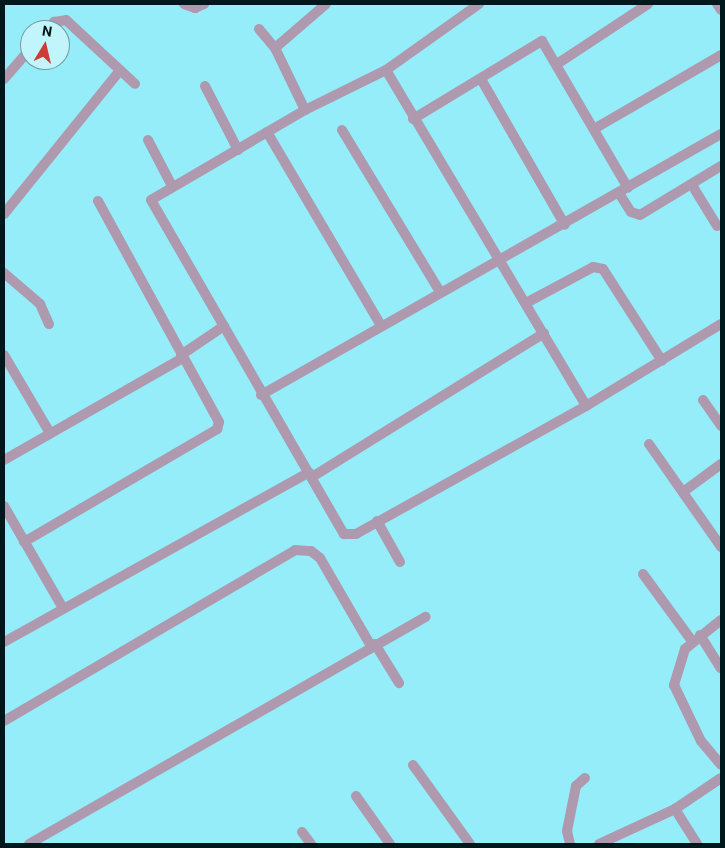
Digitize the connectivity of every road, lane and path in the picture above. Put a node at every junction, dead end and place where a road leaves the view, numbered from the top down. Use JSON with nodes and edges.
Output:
{"nodes":[{"id":1,"x":184,"y":4,"type":"edge"},
{"id":2,"x":204,"y":4,"type":"edge"},
{"id":3,"x":326,"y":4,"type":"edge"},
{"id":4,"x":479,"y":4,"type":"edge"},
{"id":5,"x":648,"y":4,"type":"edge"},
{"id":6,"x":717,"y":4,"type":"edge"},
{"id":7,"x":634,"y":7,"type":"edge"},
{"id":8,"x":721,"y":10,"type":"edge"},
{"id":9,"x":70,"y":24,"type":"edge"},
{"id":10,"x":259,"y":29,"type":"dead end"},
{"id":11,"x":275,"y":48,"type":"junction"},
{"id":12,"x":721,"y":55,"type":"edge"},
{"id":13,"x":20,"y":61,"type":"edge"},
{"id":14,"x":557,"y":64,"type":"junction"},
{"id":15,"x":120,"y":70,"type":"junction"},
{"id":16,"x":386,"y":70,"type":"junction"},
{"id":17,"x":4,"y":79,"type":"edge"},
{"id":18,"x":481,"y":79,"type":"junction"},
{"id":19,"x":134,"y":84,"type":"dead end"},
{"id":20,"x":205,"y":86,"type":"dead end"},
{"id":21,"x":305,"y":110,"type":"junction"},
{"id":22,"x":413,"y":119,"type":"junction"},
{"id":23,"x":594,"y":129,"type":"junction"},
{"id":24,"x":342,"y":130,"type":"dead end"},
{"id":25,"x":268,"y":132,"type":"junction"},
{"id":26,"x":721,"y":134,"type":"edge"},
{"id":27,"x":148,"y":140,"type":"dead end"},
{"id":28,"x":238,"y":150,"type":"junction"},
{"id":29,"x":721,"y":166,"type":"edge"},
{"id":30,"x":692,"y":185,"type":"junction"},
{"id":31,"x":172,"y":186,"type":"junction"},
{"id":32,"x":624,"y":190,"type":"junction"},
{"id":33,"x":8,"y":201,"type":"edge"},
{"id":34,"x":98,"y":201,"type":"dead end"},
{"id":35,"x":4,"y":214,"type":"edge"},
{"id":36,"x":565,"y":225,"type":"junction"},
{"id":37,"x":717,"y":226,"type":"dead end"},
{"id":38,"x":501,"y":260,"type":"junction"},
{"id":39,"x":4,"y":273,"type":"edge"},
{"id":40,"x":440,"y":292,"type":"junction"},
{"id":41,"x":526,"y":303,"type":"junction"},
{"id":42,"x":49,"y":324,"type":"dead end"},
{"id":43,"x":380,"y":324,"type":"junction"},
{"id":44,"x":721,"y":324,"type":"edge"},
{"id":45,"x":224,"y":326,"type":"junction"},
{"id":46,"x":544,"y":333,"type":"junction"},
{"id":47,"x":4,"y":355,"type":"edge"},
{"id":48,"x":182,"y":357,"type":"junction"},
{"id":49,"x":662,"y":361,"type":"junction"},
{"id":50,"x":262,"y":395,"type":"junction"},
{"id":51,"x":703,"y":400,"type":"dead end"},
{"id":52,"x":586,"y":406,"type":"junction"},
{"id":53,"x":721,"y":426,"type":"edge"},
{"id":54,"x":50,"y":434,"type":"junction"},
{"id":55,"x":649,"y":444,"type":"dead end"},
{"id":56,"x":4,"y":460,"type":"edge"},
{"id":57,"x":721,"y":464,"type":"edge"},
{"id":58,"x":310,"y":475,"type":"junction"},
{"id":59,"x":683,"y":492,"type":"junction"},
{"id":60,"x":4,"y":506,"type":"edge"},
{"id":61,"x":377,"y":521,"type":"junction"},
{"id":62,"x":24,"y":542,"type":"junction"},
{"id":63,"x":721,"y":547,"type":"edge"},
{"id":64,"x":400,"y":562,"type":"dead end"},
{"id":65,"x":643,"y":574,"type":"dead end"},
{"id":66,"x":63,"y":608,"type":"junction"},
{"id":67,"x":426,"y":617,"type":"dead end"},
{"id":68,"x":721,"y":620,"type":"edge"},
{"id":69,"x":696,"y":638,"type":"junction"},
{"id":70,"x":4,"y":642,"type":"edge"},
{"id":71,"x":373,"y":645,"type":"junction"},
{"id":72,"x":721,"y":668,"type":"edge"},
{"id":73,"x":399,"y":683,"type":"dead end"},
{"id":74,"x":4,"y":721,"type":"edge"},
{"id":75,"x":413,"y":765,"type":"dead end"},
{"id":76,"x":721,"y":765,"type":"edge"},
{"id":77,"x":585,"y":778,"type":"dead end"},
{"id":78,"x":721,"y":778,"type":"edge"},
{"id":79,"x":356,"y":796,"type":"dead end"},
{"id":80,"x":675,"y":809,"type":"junction"},
{"id":81,"x":302,"y":832,"type":"dead end"},
{"id":82,"x":29,"y":844,"type":"edge"},
{"id":83,"x":311,"y":844,"type":"edge"},
{"id":84,"x":390,"y":844,"type":"edge"},
{"id":85,"x":470,"y":844,"type":"edge"},
{"id":86,"x":570,"y":844,"type":"edge"},
{"id":87,"x":599,"y":844,"type":"edge"},
{"id":88,"x":697,"y":844,"type":"edge"}],
"edges":[{"from":1,"to":2,"type":"street"},
{"from":3,"to":11,"type":"street"},
{"from":4,"to":16,"type":"street"},
{"from":5,"to":7,"type":"street"},
{"from":6,"to":8,"type":"street"},
{"from":7,"to":14,"type":"street"},
{"from":9,"to":15,"type":"street"},
{"from":10,"to":11,"type":"street"},
{"from":11,"to":21,"type":"street"},
{"from":12,"to":23,"type":"street"},
{"from":13,"to":17,"type":"street"},
{"from":14,"to":18,"type":"street"},
{"from":14,"to":23,"type":"street"},
{"from":15,"to":19,"type":"street"},
{"from":15,"to":33,"type":"street"},
{"from":16,"to":21,"type":"street"},
{"from":16,"to":22,"type":"street"},
{"from":18,"to":22,"type":"street"},
{"from":18,"to":36,"type":"street"},
{"from":20,"to":28,"type":"street"},
{"from":21,"to":25,"type":"street"},
{"from":22,"to":38,"type":"street"},
{"from":23,"to":32,"type":"street"},
{"from":24,"to":40,"type":"street"},
{"from":25,"to":28,"type":"street"},
{"from":25,"to":43,"type":"street"},
{"from":26,"to":32,"type":"street"},
{"from":27,"to":31,"type":"street"},
{"from":28,"to":31,"type":"street"},
{"from":29,"to":30,"type":"street"},
{"from":30,"to":32,"type":"street"},
{"from":30,"to":37,"type":"street"},
{"from":31,"to":45,"type":"street"},
{"from":32,"to":36,"type":"street"},
{"from":33,"to":35,"type":"street"},
{"from":34,"to":48,"type":"street"},
{"from":36,"to":38,"type":"street"},
{"from":38,"to":40,"type":"street"},
{"from":38,"to":41,"type":"street"},
{"from":39,"to":42,"type":"street"},
{"from":40,"to":43,"type":"street"},
{"from":41,"to":46,"type":"street"},
{"from":41,"to":49,"type":"street"},
{"from":43,"to":50,"type":"street"},
{"from":44,"to":49,"type":"street"},
{"from":45,"to":48,"type":"street"},
{"from":45,"to":50,"type":"street"},
{"from":46,"to":52,"type":"street"},
{"from":46,"to":58,"type":"street"},
{"from":47,"to":54,"type":"street"},
{"from":48,"to":54,"type":"street"},
{"from":48,"to":62,"type":"street"},
{"from":49,"to":52,"type":"street"},
{"from":50,"to":58,"type":"street"},
{"from":51,"to":53,"type":"street"},
{"from":52,"to":61,"type":"street"},
{"from":54,"to":56,"type":"street"},
{"from":55,"to":59,"type":"street"},
{"from":57,"to":59,"type":"street"},
{"from":58,"to":61,"type":"street"},
{"from":58,"to":66,"type":"street"},
{"from":59,"to":63,"type":"street"},
{"from":60,"to":62,"type":"street"},
{"from":61,"to":64,"type":"street"},
{"from":62,"to":66,"type":"street"},
{"from":65,"to":69,"type":"street"},
{"from":66,"to":70,"type":"street"},
{"from":67,"to":71,"type":"street"},
{"from":68,"to":69,"type":"street"},
{"from":69,"to":72,"type":"street"},
{"from":69,"to":76,"type":"street"},
{"from":71,"to":73,"type":"street"},
{"from":71,"to":74,"type":"street"},
{"from":71,"to":82,"type":"street"},
{"from":75,"to":85,"type":"street"},
{"from":77,"to":86,"type":"street"},
{"from":78,"to":80,"type":"street"},
{"from":79,"to":84,"type":"street"},
{"from":80,"to":87,"type":"street"},
{"from":80,"to":88,"type":"street"},
{"from":81,"to":83,"type":"street"}]}
